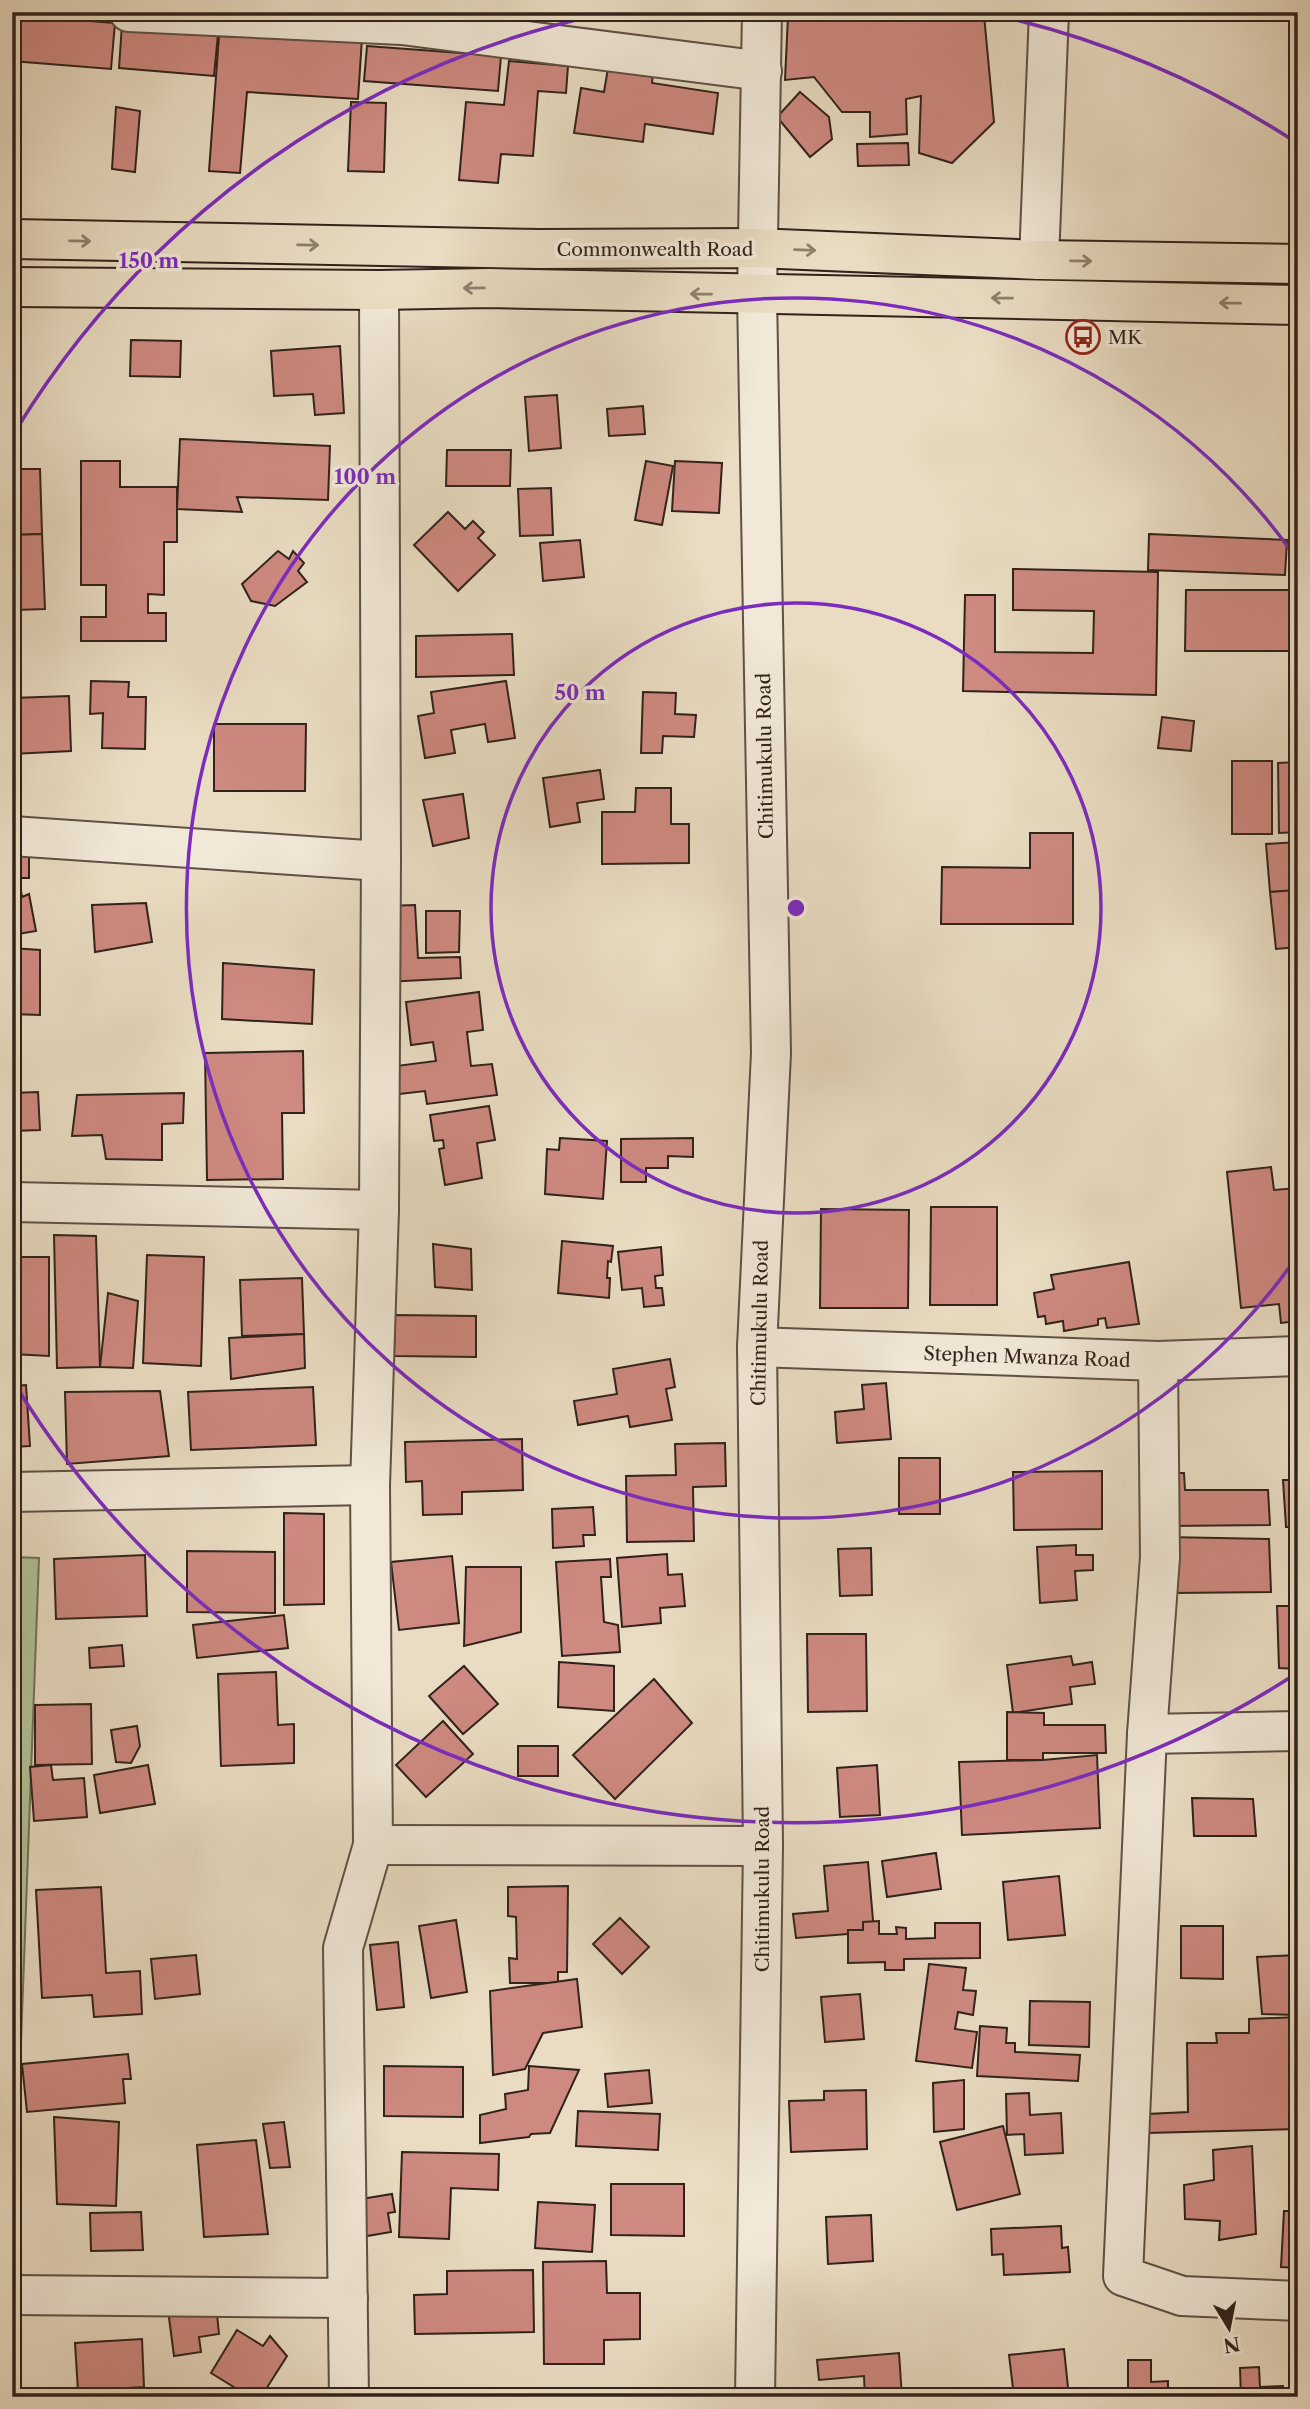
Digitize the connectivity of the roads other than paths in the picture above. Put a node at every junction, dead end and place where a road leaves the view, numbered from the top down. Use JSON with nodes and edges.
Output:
{"nodes":[{"id":1,"x":129,"y":12,"type":"edge"},
{"id":2,"x":762,"y":12,"type":"edge"},
{"id":3,"x":1049,"y":12,"type":"edge"},
{"id":4,"x":402,"y":19,"type":"edge"},
{"id":5,"x":762,"y":71,"type":"junction"},
{"id":6,"x":12,"y":239,"type":"edge"},
{"id":7,"x":757,"y":248,"type":"junction"},
{"id":8,"x":1039,"y":260,"type":"junction"},
{"id":9,"x":1298,"y":264,"type":"edge"},
{"id":10,"x":12,"y":287,"type":"edge"},
{"id":11,"x":379,"y":290,"type":"junction"},
{"id":12,"x":757,"y":295,"type":"junction"},
{"id":13,"x":1298,"y":305,"type":"edge"},
{"id":14,"x":12,"y":836,"type":"edge"},
{"id":15,"x":382,"y":860,"type":"junction"},
{"id":16,"x":12,"y":1202,"type":"edge"},
{"id":17,"x":379,"y":1210,"type":"junction"},
{"id":18,"x":757,"y":1347,"type":"junction"},
{"id":19,"x":1298,"y":1356,"type":"edge"},
{"id":20,"x":1158,"y":1361,"type":"junction"},
{"id":21,"x":370,"y":1485,"type":"junction"},
{"id":22,"x":12,"y":1492,"type":"edge"},
{"id":23,"x":1298,"y":1731,"type":"edge"},
{"id":24,"x":1147,"y":1734,"type":"junction"},
{"id":25,"x":373,"y":1845,"type":"junction"},
{"id":26,"x":763,"y":1846,"type":"junction"},
{"id":27,"x":12,"y":2295,"type":"edge"},
{"id":28,"x":348,"y":2298,"type":"junction"},
{"id":29,"x":1298,"y":2301,"type":"edge"},
{"id":30,"x":349,"y":2397,"type":"edge"},
{"id":31,"x":755,"y":2397,"type":"edge"}],
"edges":[{"from":1,"to":4,"type":"street"},
{"from":2,"to":5,"type":"street","name":"Chitimukulu Road"},
{"from":3,"to":8,"type":"street"},
{"from":4,"to":5,"type":"street"},
{"from":5,"to":7,"type":"street","name":"Chitimukulu Road"},
{"from":6,"to":7,"type":"main road","name":"Commonwealth Road","one_way":true},
{"from":7,"to":8,"type":"main road","name":"Commonwealth Road","one_way":true},
{"from":7,"to":12,"type":"street","name":"Chitimukulu Road"},
{"from":8,"to":9,"type":"main road","name":"Commonwealth Road","one_way":true},
{"from":10,"to":11,"type":"main road"},
{"from":12,"to":11,"type":"main road","one_way":true},
{"from":11,"to":15,"type":"street"},
{"from":13,"to":12,"type":"main road","one_way":true},
{"from":12,"to":18,"type":"street","name":"Chitimukulu Road"},
{"from":14,"to":15,"type":"street"},
{"from":15,"to":17,"type":"street"},
{"from":16,"to":17,"type":"street"},
{"from":17,"to":21,"type":"street"},
{"from":18,"to":20,"type":"street","name":"Stephen Mwanza Road"},
{"from":18,"to":26,"type":"street","name":"Chitimukulu Road"},
{"from":19,"to":20,"type":"street","name":"Stephen Mwanza Road"},
{"from":20,"to":24,"type":"street"},
{"from":21,"to":22,"type":"street"},
{"from":21,"to":25,"type":"street"},
{"from":23,"to":24,"type":"street"},
{"from":24,"to":29,"type":"street"},
{"from":25,"to":26,"type":"street"},
{"from":25,"to":28,"type":"street"},
{"from":26,"to":31,"type":"street","name":"Chitimukulu Road"},
{"from":27,"to":28,"type":"street"},
{"from":28,"to":30,"type":"street"}]}
